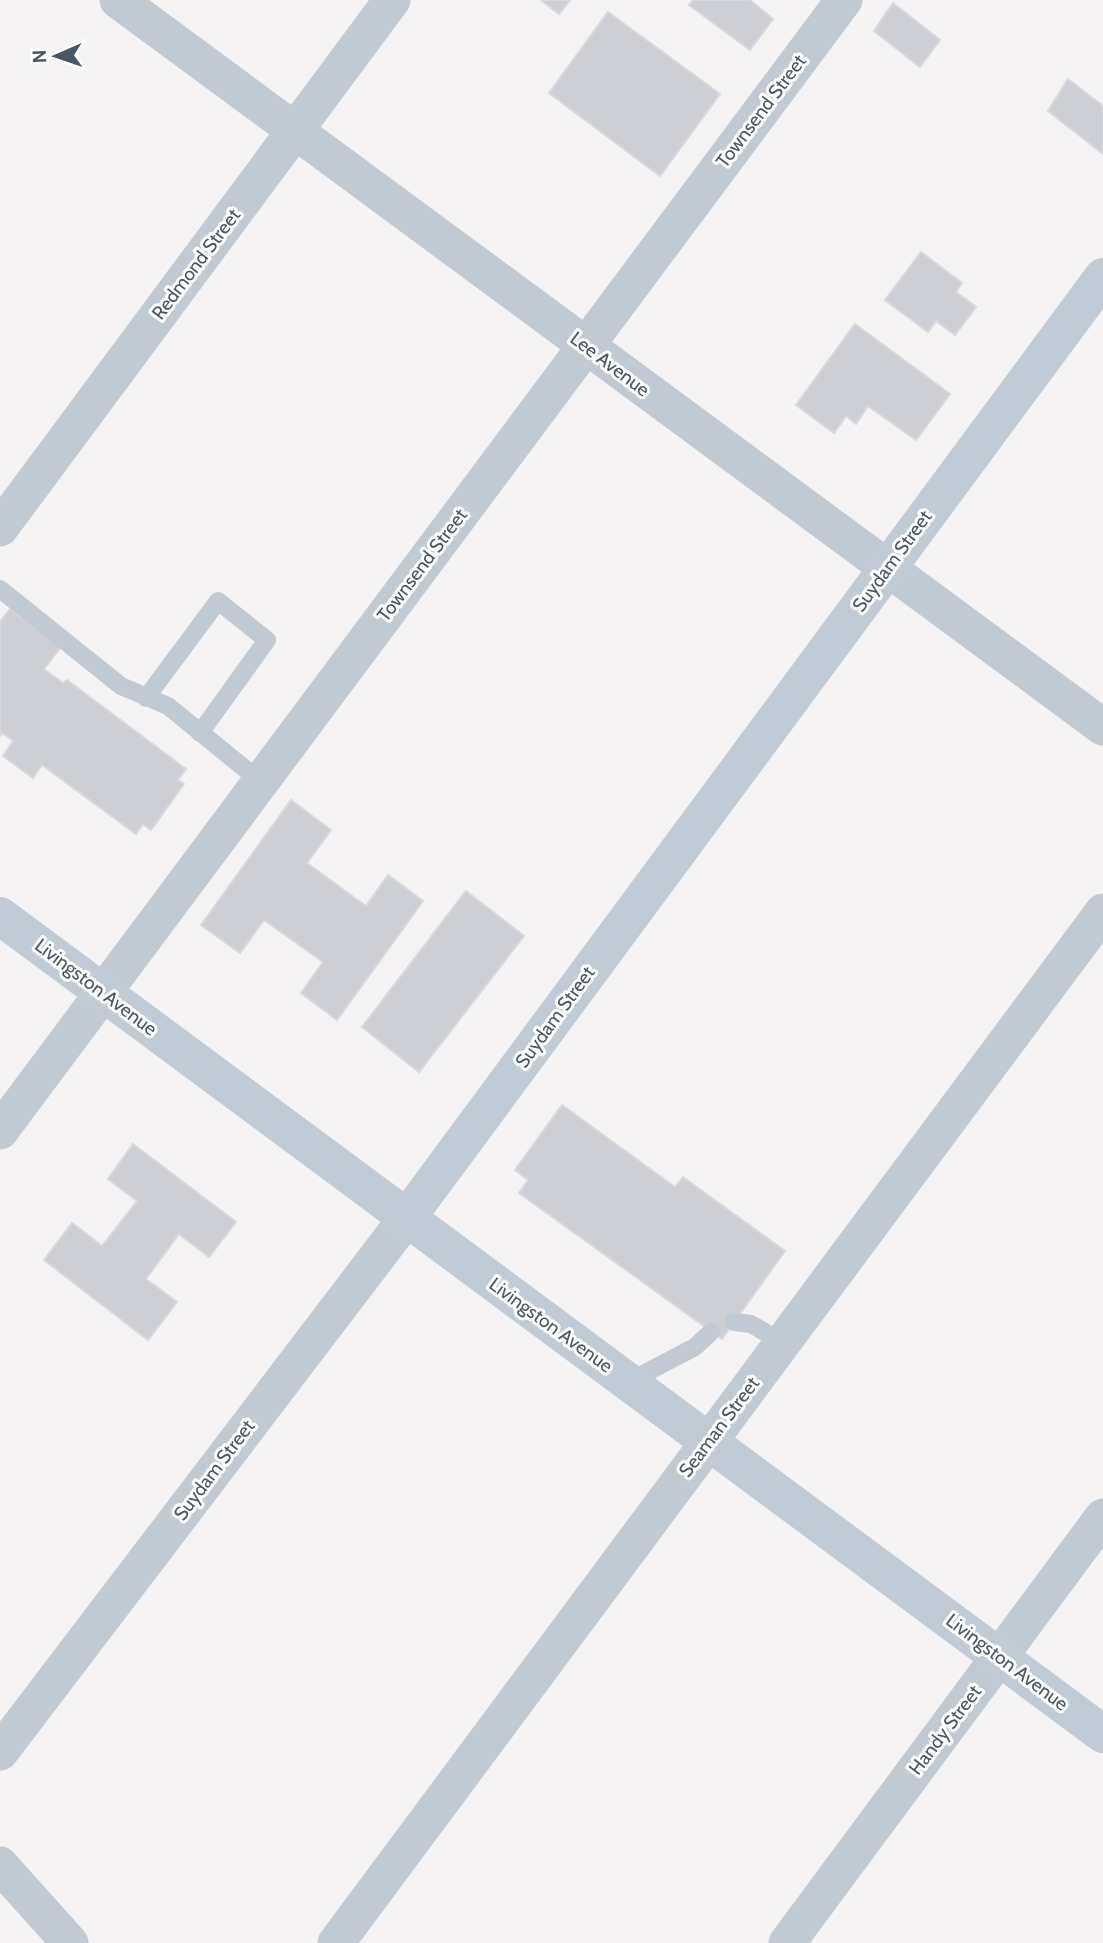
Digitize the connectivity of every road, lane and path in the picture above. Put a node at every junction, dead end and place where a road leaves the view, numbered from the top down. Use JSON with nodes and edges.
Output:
{"nodes":[{"id":1,"x":118,"y":0,"type":"edge"},
{"id":2,"x":392,"y":0,"type":"edge"},
{"id":3,"x":844,"y":0,"type":"edge"},
{"id":4,"x":295,"y":130,"type":"junction"},
{"id":5,"x":1103,"y":277,"type":"edge"},
{"id":6,"x":586,"y":346,"type":"junction"},
{"id":7,"x":0,"y":528,"type":"edge"},
{"id":8,"x":886,"y":570,"type":"junction"},
{"id":9,"x":0,"y":589,"type":"edge"},
{"id":10,"x":146,"y":698,"type":"junction"},
{"id":11,"x":1103,"y":727,"type":"edge"},
{"id":12,"x":200,"y":733,"type":"junction"},
{"id":13,"x":260,"y":781,"type":"junction"},
{"id":14,"x":1103,"y":912,"type":"edge"},
{"id":15,"x":0,"y":916,"type":"edge"},
{"id":16,"x":103,"y":993,"type":"junction"},
{"id":17,"x":0,"y":1132,"type":"edge"},
{"id":18,"x":406,"y":1219,"type":"junction"},
{"id":19,"x":734,"y":1322,"type":"dead end"},
{"id":20,"x":711,"y":1332,"type":"dead end"},
{"id":21,"x":782,"y":1342,"type":"junction"},
{"id":22,"x":628,"y":1382,"type":"junction"},
{"id":23,"x":708,"y":1441,"type":"junction"},
{"id":24,"x":1103,"y":1517,"type":"edge"},
{"id":25,"x":1000,"y":1656,"type":"junction"},
{"id":26,"x":1103,"y":1734,"type":"edge"},
{"id":27,"x":0,"y":1752,"type":"edge"},
{"id":28,"x":0,"y":1865,"type":"edge"},
{"id":29,"x":70,"y":1943,"type":"edge"},
{"id":30,"x":336,"y":1943,"type":"edge"},
{"id":31,"x":787,"y":1943,"type":"edge"}],
"edges":[{"from":1,"to":4,"type":"street","name":"Lee Avenue"},
{"from":2,"to":4,"type":"street","name":"Redmond Street"},
{"from":3,"to":6,"type":"street","name":"Townsend Street"},
{"from":4,"to":6,"type":"street","name":"Lee Avenue"},
{"from":4,"to":7,"type":"street","name":"Redmond Street"},
{"from":5,"to":8,"type":"main road","name":"Suydam Street"},
{"from":6,"to":8,"type":"street","name":"Lee Avenue"},
{"from":6,"to":13,"type":"street","name":"Townsend Street"},
{"from":8,"to":11,"type":"street","name":"Lee Avenue"},
{"from":8,"to":18,"type":"main road","name":"Suydam Street"},
{"from":9,"to":10,"type":"lane"},
{"from":10,"to":12,"type":"lane"},
{"from":10,"to":12,"type":"lane"},
{"from":12,"to":13,"type":"lane"},
{"from":13,"to":16,"type":"street","name":"Townsend Street"},
{"from":14,"to":21,"type":"street","name":"Seaman Street"},
{"from":15,"to":16,"type":"main road","name":"Livingston Avenue"},
{"from":16,"to":17,"type":"street","name":"Townsend Street"},
{"from":16,"to":18,"type":"main road","name":"Livingston Avenue"},
{"from":18,"to":22,"type":"main road","name":"Livingston Avenue"},
{"from":18,"to":27,"type":"street","name":"Suydam Street"},
{"from":19,"to":21,"type":"lane"},
{"from":20,"to":22,"type":"lane"},
{"from":21,"to":23,"type":"street","name":"Seaman Street"},
{"from":22,"to":23,"type":"main road","name":"Livingston Avenue"},
{"from":23,"to":25,"type":"main road","name":"Livingston Avenue"},
{"from":23,"to":30,"type":"street","name":"Seaman Street"},
{"from":24,"to":25,"type":"street","name":"Handy Street"},
{"from":25,"to":26,"type":"main road","name":"Livingston Avenue"},
{"from":25,"to":31,"type":"street","name":"Handy Street"},
{"from":28,"to":29,"type":"street"}]}
